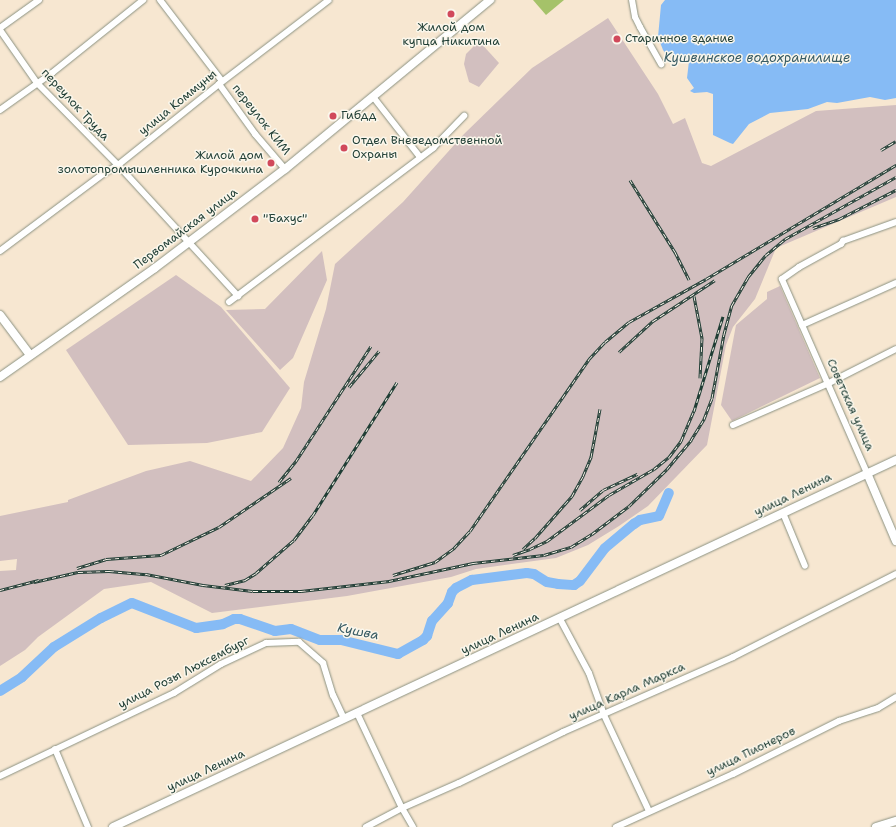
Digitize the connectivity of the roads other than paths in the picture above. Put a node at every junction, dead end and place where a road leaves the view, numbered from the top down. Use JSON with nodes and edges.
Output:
{"nodes":[{"id":1,"x":39,"y":0,"type":"edge"},
{"id":2,"x":143,"y":0,"type":"edge"},
{"id":3,"x":160,"y":0,"type":"edge"},
{"id":4,"x":330,"y":0,"type":"edge"},
{"id":5,"x":490,"y":0,"type":"edge"},
{"id":6,"x":632,"y":0,"type":"edge"},
{"id":7,"x":0,"y":29,"type":"edge"},
{"id":8,"x":661,"y":64,"type":"dead end"},
{"id":9,"x":37,"y":82,"type":"junction"},
{"id":10,"x":221,"y":83,"type":"junction"},
{"id":11,"x":374,"y":98,"type":"junction"},
{"id":12,"x":0,"y":110,"type":"edge"},
{"id":13,"x":464,"y":116,"type":"dead end"},
{"id":14,"x":420,"y":157,"type":"junction"},
{"id":15,"x":118,"y":165,"type":"junction"},
{"id":16,"x":285,"y":169,"type":"junction"},
{"id":17,"x":896,"y":222,"type":"edge"},
{"id":18,"x":189,"y":242,"type":"junction"},
{"id":19,"x":0,"y":251,"type":"edge"},
{"id":20,"x":896,"y":283,"type":"edge"},
{"id":21,"x":238,"y":296,"type":"junction"},
{"id":22,"x":229,"y":302,"type":"dead end"},
{"id":23,"x":0,"y":315,"type":"edge"},
{"id":24,"x":802,"y":325,"type":"junction"},
{"id":25,"x":896,"y":349,"type":"edge"},
{"id":26,"x":30,"y":355,"type":"junction"},
{"id":27,"x":0,"y":377,"type":"edge"},
{"id":28,"x":827,"y":384,"type":"junction"},
{"id":29,"x":732,"y":425,"type":"dead end"},
{"id":30,"x":896,"y":460,"type":"edge"},
{"id":31,"x":867,"y":473,"type":"junction"},
{"id":32,"x":783,"y":513,"type":"junction"},
{"id":33,"x":896,"y":541,"type":"edge"},
{"id":34,"x":805,"y":566,"type":"dead end"},
{"id":35,"x":896,"y":574,"type":"edge"},
{"id":36,"x":560,"y":619,"type":"junction"},
{"id":37,"x":896,"y":697,"type":"edge"},
{"id":38,"x":357,"y":713,"type":"junction"},
{"id":39,"x":604,"y":715,"type":"junction"},
{"id":40,"x":344,"y":719,"type":"junction"},
{"id":41,"x":55,"y":749,"type":"junction"},
{"id":42,"x":0,"y":776,"type":"edge"},
{"id":43,"x":402,"y":808,"type":"junction"},
{"id":44,"x":649,"y":811,"type":"junction"},
{"id":45,"x":896,"y":821,"type":"edge"},
{"id":46,"x":88,"y":827,"type":"edge"},
{"id":47,"x":114,"y":827,"type":"edge"},
{"id":48,"x":366,"y":827,"type":"edge"},
{"id":49,"x":413,"y":827,"type":"edge"},
{"id":50,"x":616,"y":827,"type":"edge"},
{"id":51,"x":876,"y":827,"type":"edge"}],
"edges":[{"from":1,"to":7,"type":"street"},
{"from":2,"to":9,"type":"street"},
{"from":3,"to":10,"type":"street","name":"переулок КИМ"},
{"from":4,"to":10,"type":"street","name":"улица Коммуны"},
{"from":5,"to":11,"type":"main road","name":"Первомайская улица"},
{"from":6,"to":8,"type":"street"},
{"from":7,"to":9,"type":"street","name":"переулок Труда"},
{"from":9,"to":12,"type":"street"},
{"from":9,"to":15,"type":"street","name":"переулок Труда"},
{"from":10,"to":15,"type":"street","name":"улица Коммуны"},
{"from":10,"to":16,"type":"street","name":"переулок КИМ"},
{"from":11,"to":14,"type":"street"},
{"from":11,"to":16,"type":"main road","name":"Первомайская улица"},
{"from":13,"to":14,"type":"street"},
{"from":14,"to":21,"type":"street"},
{"from":15,"to":18,"type":"street","name":"переулок Труда"},
{"from":15,"to":19,"type":"street","name":"улица Коммуны"},
{"from":16,"to":18,"type":"main road","name":"Первомайская улица"},
{"from":17,"to":24,"type":"street","name":"Советская улица"},
{"from":18,"to":21,"type":"street","name":"переулок Труда"},
{"from":18,"to":26,"type":"main road","name":"Первомайская улица"},
{"from":20,"to":24,"type":"street"},
{"from":21,"to":22,"type":"street"},
{"from":23,"to":26,"type":"main road"},
{"from":24,"to":28,"type":"street","name":"Советская улица"},
{"from":25,"to":28,"type":"street"},
{"from":26,"to":27,"type":"main road","name":"Первомайская улица"},
{"from":28,"to":29,"type":"street"},
{"from":28,"to":31,"type":"street","name":"Советская улица"},
{"from":30,"to":31,"type":"main road","name":"улица Ленина"},
{"from":31,"to":32,"type":"main road","name":"улица Ленина"},
{"from":31,"to":33,"type":"main road","name":"Советская улица"},
{"from":32,"to":34,"type":"street"},
{"from":32,"to":36,"type":"main road","name":"улица Ленина"},
{"from":35,"to":39,"type":"street","name":"улица Карла Маркса"},
{"from":36,"to":38,"type":"main road","name":"улица Ленина"},
{"from":36,"to":39,"type":"street"},
{"from":37,"to":44,"type":"street","name":"улица Пионеров"},
{"from":38,"to":40,"type":"main road","name":"улица Ленина"},
{"from":38,"to":43,"type":"street"},
{"from":39,"to":43,"type":"street","name":"улица Карла Маркса"},
{"from":39,"to":44,"type":"street"},
{"from":40,"to":41,"type":"street","name":"улица Розы Люксембург"},
{"from":40,"to":47,"type":"main road","name":"улица Ленина"},
{"from":41,"to":42,"type":"street","name":"улица Розы Люксембург"},
{"from":41,"to":46,"type":"street"},
{"from":43,"to":48,"type":"street","name":"улица Карла Маркса"},
{"from":43,"to":49,"type":"street"},
{"from":44,"to":50,"type":"street","name":"улица Пионеров"},
{"from":45,"to":51,"type":"main road"}]}
